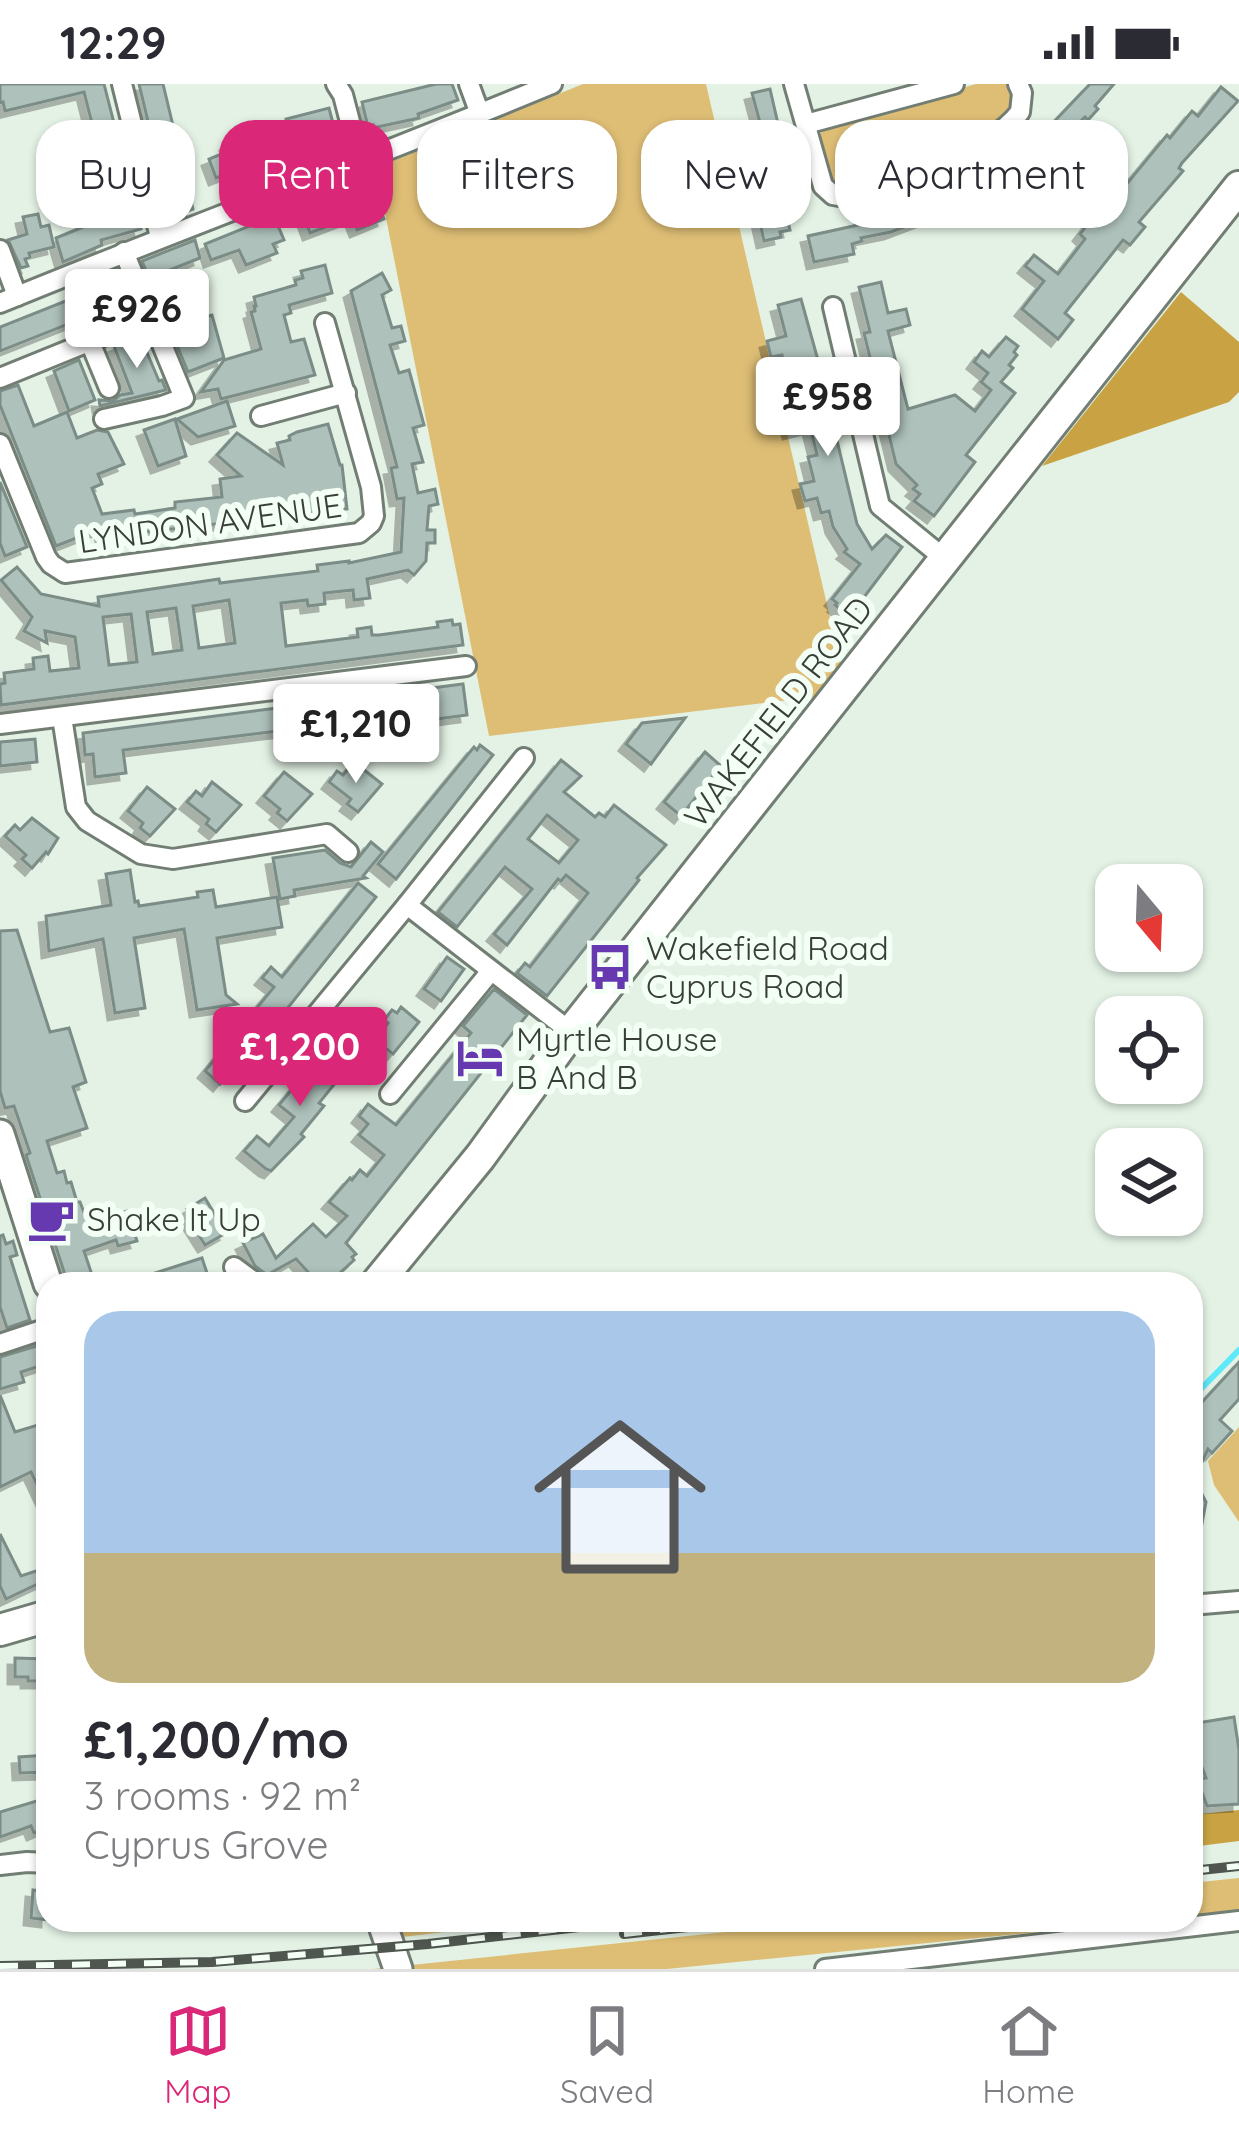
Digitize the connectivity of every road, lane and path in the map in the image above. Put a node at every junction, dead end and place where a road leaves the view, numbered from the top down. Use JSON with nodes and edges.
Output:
{"nodes":[{"id":1,"x":122,"y":84,"type":"edge"},
{"id":2,"x":336,"y":84,"type":"edge"},
{"id":3,"x":469,"y":84,"type":"edge"},
{"id":4,"x":553,"y":84,"type":"edge"},
{"id":5,"x":794,"y":84,"type":"edge"},
{"id":6,"x":955,"y":84,"type":"edge"},
{"id":7,"x":1018,"y":84,"type":"edge"},
{"id":8,"x":481,"y":114,"type":"junction"},
{"id":9,"x":350,"y":120,"type":"edge"},
{"id":10,"x":805,"y":120,"type":"edge"},
{"id":11,"x":811,"y":123,"type":"edge"},
{"id":12,"x":811,"y":142,"type":"edge"},
{"id":13,"x":393,"y":149,"type":"edge"},
{"id":14,"x":1239,"y":187,"type":"edge"},
{"id":15,"x":219,"y":214,"type":"edge"},
{"id":16,"x":160,"y":237,"type":"junction"},
{"id":17,"x":0,"y":250,"type":"edge"},
{"id":18,"x":124,"y":252,"type":"junction"},
{"id":19,"x":8,"y":300,"type":"edge"},
{"id":20,"x":832,"y":307,"type":"dead end"},
{"id":21,"x":150,"y":317,"type":"junction"},
{"id":22,"x":325,"y":322,"type":"dead end"},
{"id":23,"x":91,"y":341,"type":"junction"},
{"id":24,"x":0,"y":378,"type":"edge"},
{"id":25,"x":109,"y":388,"type":"dead end"},
{"id":26,"x":346,"y":393,"type":"junction"},
{"id":27,"x":261,"y":416,"type":"dead end"},
{"id":28,"x":104,"y":419,"type":"dead end"},
{"id":29,"x":0,"y":444,"type":"edge"},
{"id":30,"x":944,"y":559,"type":"junction"},
{"id":31,"x":466,"y":665,"type":"dead end"},
{"id":32,"x":62,"y":717,"type":"junction"},
{"id":33,"x":0,"y":724,"type":"edge"},
{"id":34,"x":524,"y":758,"type":"dead end"},
{"id":35,"x":348,"y":852,"type":"dead end"},
{"id":36,"x":407,"y":905,"type":"junction"},
{"id":37,"x":491,"y":970,"type":"junction"},
{"id":38,"x":571,"y":1033,"type":"junction"},
{"id":39,"x":389,"y":1094,"type":"dead end"},
{"id":40,"x":245,"y":1101,"type":"dead end"},
{"id":41,"x":3,"y":1152,"type":"edge"},
{"id":42,"x":234,"y":1268,"type":"dead end"},
{"id":43,"x":44,"y":1272,"type":"edge"},
{"id":44,"x":240,"y":1272,"type":"edge"},
{"id":45,"x":386,"y":1272,"type":"edge"},
{"id":46,"x":36,"y":1332,"type":"edge"},
{"id":47,"x":0,"y":1343,"type":"edge"},
{"id":48,"x":1239,"y":1601,"type":"edge"},
{"id":49,"x":1203,"y":1604,"type":"edge"},
{"id":50,"x":36,"y":1620,"type":"edge"},
{"id":51,"x":0,"y":1630,"type":"edge"},
{"id":52,"x":36,"y":1862,"type":"edge"},
{"id":53,"x":0,"y":1865,"type":"edge"},
{"id":54,"x":1239,"y":1921,"type":"edge"},
{"id":55,"x":1203,"y":1925,"type":"edge"},
{"id":56,"x":385,"y":1932,"type":"edge"},
{"id":57,"x":1144,"y":1932,"type":"edge"},
{"id":58,"x":398,"y":1969,"type":"edge"},
{"id":59,"x":825,"y":1969,"type":"edge"}],
"edges":[{"from":1,"to":16,"type":"street"},
{"from":2,"to":9,"type":"street"},
{"from":3,"to":8,"type":"street"},
{"from":4,"to":8,"type":"street"},
{"from":5,"to":10,"type":"street"},
{"from":6,"to":11,"type":"street"},
{"from":7,"to":12,"type":"street"},
{"from":8,"to":13,"type":"street"},
{"from":14,"to":30,"type":"main road","name":"WAKEFIELD ROAD"},
{"from":15,"to":16,"type":"street"},
{"from":16,"to":18,"type":"street"},
{"from":17,"to":19,"type":"street"},
{"from":18,"to":19,"type":"street"},
{"from":18,"to":21,"type":"street"},
{"from":20,"to":30,"type":"street"},
{"from":21,"to":23,"type":"street"},
{"from":21,"to":28,"type":"street"},
{"from":22,"to":26,"type":"street","name":"LYNDON AVENUE"},
{"from":23,"to":24,"type":"street"},
{"from":23,"to":25,"type":"street"},
{"from":26,"to":27,"type":"street"},
{"from":26,"to":29,"type":"street","name":"LYNDON AVENUE"},
{"from":30,"to":38,"type":"main road","name":"WAKEFIELD ROAD"},
{"from":31,"to":32,"type":"street"},
{"from":32,"to":33,"type":"street"},
{"from":32,"to":35,"type":"street"},
{"from":34,"to":36,"type":"street"},
{"from":36,"to":37,"type":"street"},
{"from":36,"to":40,"type":"street"},
{"from":37,"to":38,"type":"street"},
{"from":37,"to":39,"type":"street"},
{"from":38,"to":45,"type":"main road","name":"WAKEFIELD ROAD"},
{"from":41,"to":43,"type":"main road"},
{"from":42,"to":44,"type":"street"},
{"from":46,"to":47,"type":"street"},
{"from":48,"to":49,"type":"street"},
{"from":50,"to":51,"type":"main road"},
{"from":52,"to":53,"type":"street"},
{"from":54,"to":55,"type":"street"},
{"from":56,"to":58,"type":"main road"},
{"from":57,"to":59,"type":"street"}]}
